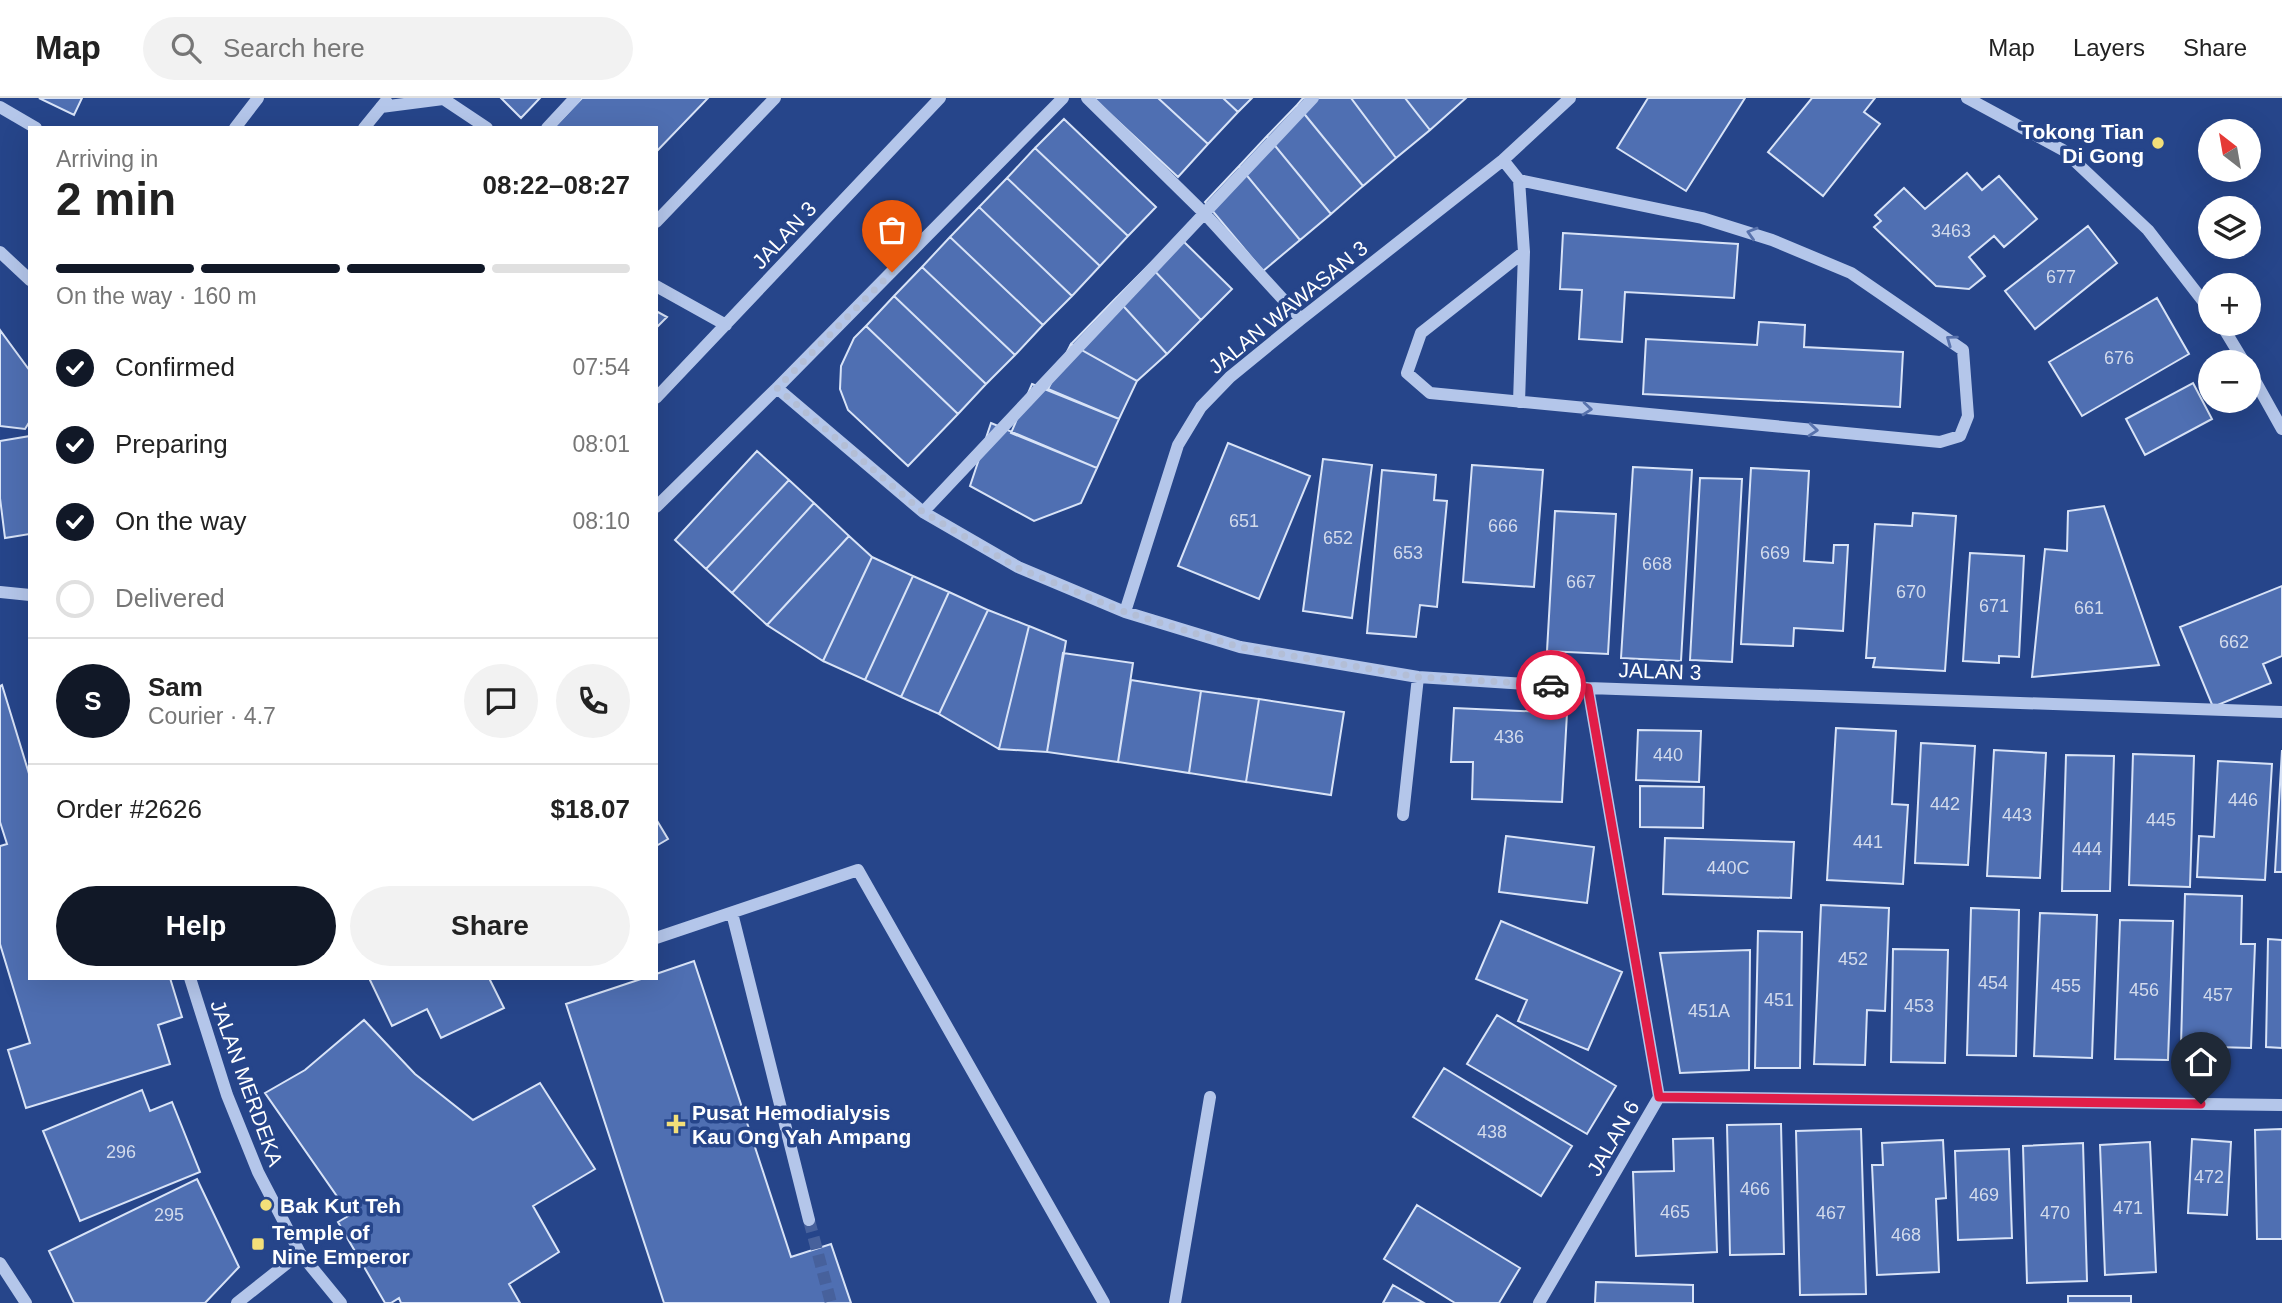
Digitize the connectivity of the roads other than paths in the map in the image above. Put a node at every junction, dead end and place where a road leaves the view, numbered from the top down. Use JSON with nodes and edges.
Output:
{"nodes":[{"id":1,"x":258,"y":98,"type":"edge"},
{"id":2,"x":442,"y":98,"type":"edge"},
{"id":3,"x":575,"y":98,"type":"edge"},
{"id":4,"x":775,"y":98,"type":"edge"},
{"id":5,"x":940,"y":98,"type":"edge"},
{"id":6,"x":1063,"y":98,"type":"edge"},
{"id":7,"x":1087,"y":98,"type":"edge"},
{"id":8,"x":1313,"y":98,"type":"edge"},
{"id":9,"x":1570,"y":98,"type":"edge"},
{"id":10,"x":1967,"y":98,"type":"edge"},
{"id":11,"x":384,"y":102,"type":"edge"},
{"id":12,"x":0,"y":107,"type":"edge"},
{"id":13,"x":33,"y":126,"type":"edge"},
{"id":14,"x":237,"y":126,"type":"edge"},
{"id":15,"x":369,"y":126,"type":"edge"},
{"id":16,"x":483,"y":126,"type":"edge"},
{"id":17,"x":549,"y":126,"type":"edge"},
{"id":18,"x":1503,"y":159,"type":"junction"},
{"id":19,"x":1519,"y":180,"type":"junction"},
{"id":20,"x":1205,"y":214,"type":"junction"},
{"id":21,"x":658,"y":220,"type":"edge"},
{"id":22,"x":0,"y":252,"type":"edge"},
{"id":23,"x":1524,"y":252,"type":"junction"},
{"id":24,"x":28,"y":278,"type":"edge"},
{"id":25,"x":658,"y":287,"type":"edge"},
{"id":26,"x":2198,"y":295,"type":"edge"},
{"id":27,"x":1301,"y":319,"type":"junction"},
{"id":28,"x":726,"y":325,"type":"junction"},
{"id":29,"x":777,"y":388,"type":"junction"},
{"id":30,"x":2261,"y":391,"type":"edge"},
{"id":31,"x":658,"y":396,"type":"edge"},
{"id":32,"x":1519,"y":402,"type":"junction"},
{"id":33,"x":2282,"y":429,"type":"edge"},
{"id":34,"x":658,"y":505,"type":"edge"},
{"id":35,"x":923,"y":512,"type":"junction"},
{"id":36,"x":0,"y":592,"type":"edge"},
{"id":37,"x":28,"y":595,"type":"edge"},
{"id":38,"x":1125,"y":612,"type":"junction"},
{"id":39,"x":1418,"y":677,"type":"junction"},
{"id":40,"x":1588,"y":688,"type":"junction"},
{"id":41,"x":2282,"y":712,"type":"edge"},
{"id":42,"x":1403,"y":815,"type":"dead end"},
{"id":43,"x":732,"y":913,"type":"junction"},
{"id":44,"x":658,"y":937,"type":"edge"},
{"id":45,"x":191,"y":980,"type":"edge"},
{"id":46,"x":1210,"y":1097,"type":"dead end"},
{"id":47,"x":1659,"y":1097,"type":"junction"},
{"id":48,"x":2282,"y":1105,"type":"edge"},
{"id":49,"x":809,"y":1220,"type":"tunnel mouth"},
{"id":50,"x":300,"y":1253,"type":"junction"},
{"id":51,"x":0,"y":1263,"type":"edge"},
{"id":52,"x":26,"y":1303,"type":"edge"},
{"id":53,"x":237,"y":1303,"type":"edge"},
{"id":54,"x":341,"y":1303,"type":"edge"},
{"id":55,"x":1104,"y":1303,"type":"edge"},
{"id":56,"x":1175,"y":1303,"type":"edge"},
{"id":57,"x":1539,"y":1303,"type":"edge"}],
"edges":[{"from":1,"to":14,"type":"street"},
{"from":2,"to":11,"type":"street"},
{"from":2,"to":16,"type":"street"},
{"from":3,"to":17,"type":"street"},
{"from":4,"to":21,"type":"street"},
{"from":5,"to":28,"type":"street","name":"JALAN 3"},
{"from":6,"to":29,"type":"street"},
{"from":7,"to":20,"type":"street"},
{"from":8,"to":20,"type":"street"},
{"from":9,"to":18,"type":"street","name":"JALAN WAWASAN 3"},
{"from":10,"to":26,"type":"street"},
{"from":11,"to":15,"type":"street"},
{"from":12,"to":13,"type":"street"},
{"from":18,"to":19,"type":"street"},
{"from":18,"to":27,"type":"street","name":"JALAN WAWASAN 3"},
{"from":19,"to":23,"type":"street"},
{"from":32,"to":19,"type":"street","one_way":true},
{"from":20,"to":27,"type":"street"},
{"from":20,"to":35,"type":"street"},
{"from":22,"to":24,"type":"street"},
{"from":23,"to":32,"type":"street"},
{"from":23,"to":32,"type":"street"},
{"from":25,"to":28,"type":"street"},
{"from":27,"to":38,"type":"street","name":"JALAN WAWASAN 3"},
{"from":28,"to":31,"type":"street","name":"JALAN 3"},
{"from":29,"to":34,"type":"street"},
{"from":29,"to":35,"type":"street","name":"JALAN 3"},
{"from":30,"to":33,"type":"street"},
{"from":35,"to":38,"type":"street","name":"JALAN 3"},
{"from":36,"to":37,"type":"street"},
{"from":38,"to":39,"type":"street","name":"JALAN 3"},
{"from":39,"to":40,"type":"street","name":"JALAN 3"},
{"from":39,"to":42,"type":"street"},
{"from":40,"to":41,"type":"street","name":"JALAN 3"},
{"from":40,"to":47,"type":"street","name":"JALAN 6"},
{"from":43,"to":44,"type":"street"},
{"from":43,"to":49,"type":"street"},
{"from":43,"to":55,"type":"street"},
{"from":45,"to":50,"type":"street","name":"JALAN MERDEKA"},
{"from":46,"to":56,"type":"street"},
{"from":47,"to":48,"type":"street"},
{"from":47,"to":57,"type":"street","name":"JALAN 6"},
{"from":50,"to":53,"type":"street"},
{"from":50,"to":54,"type":"street","name":"JALAN MERDEKA"},
{"from":51,"to":52,"type":"street"}]}
